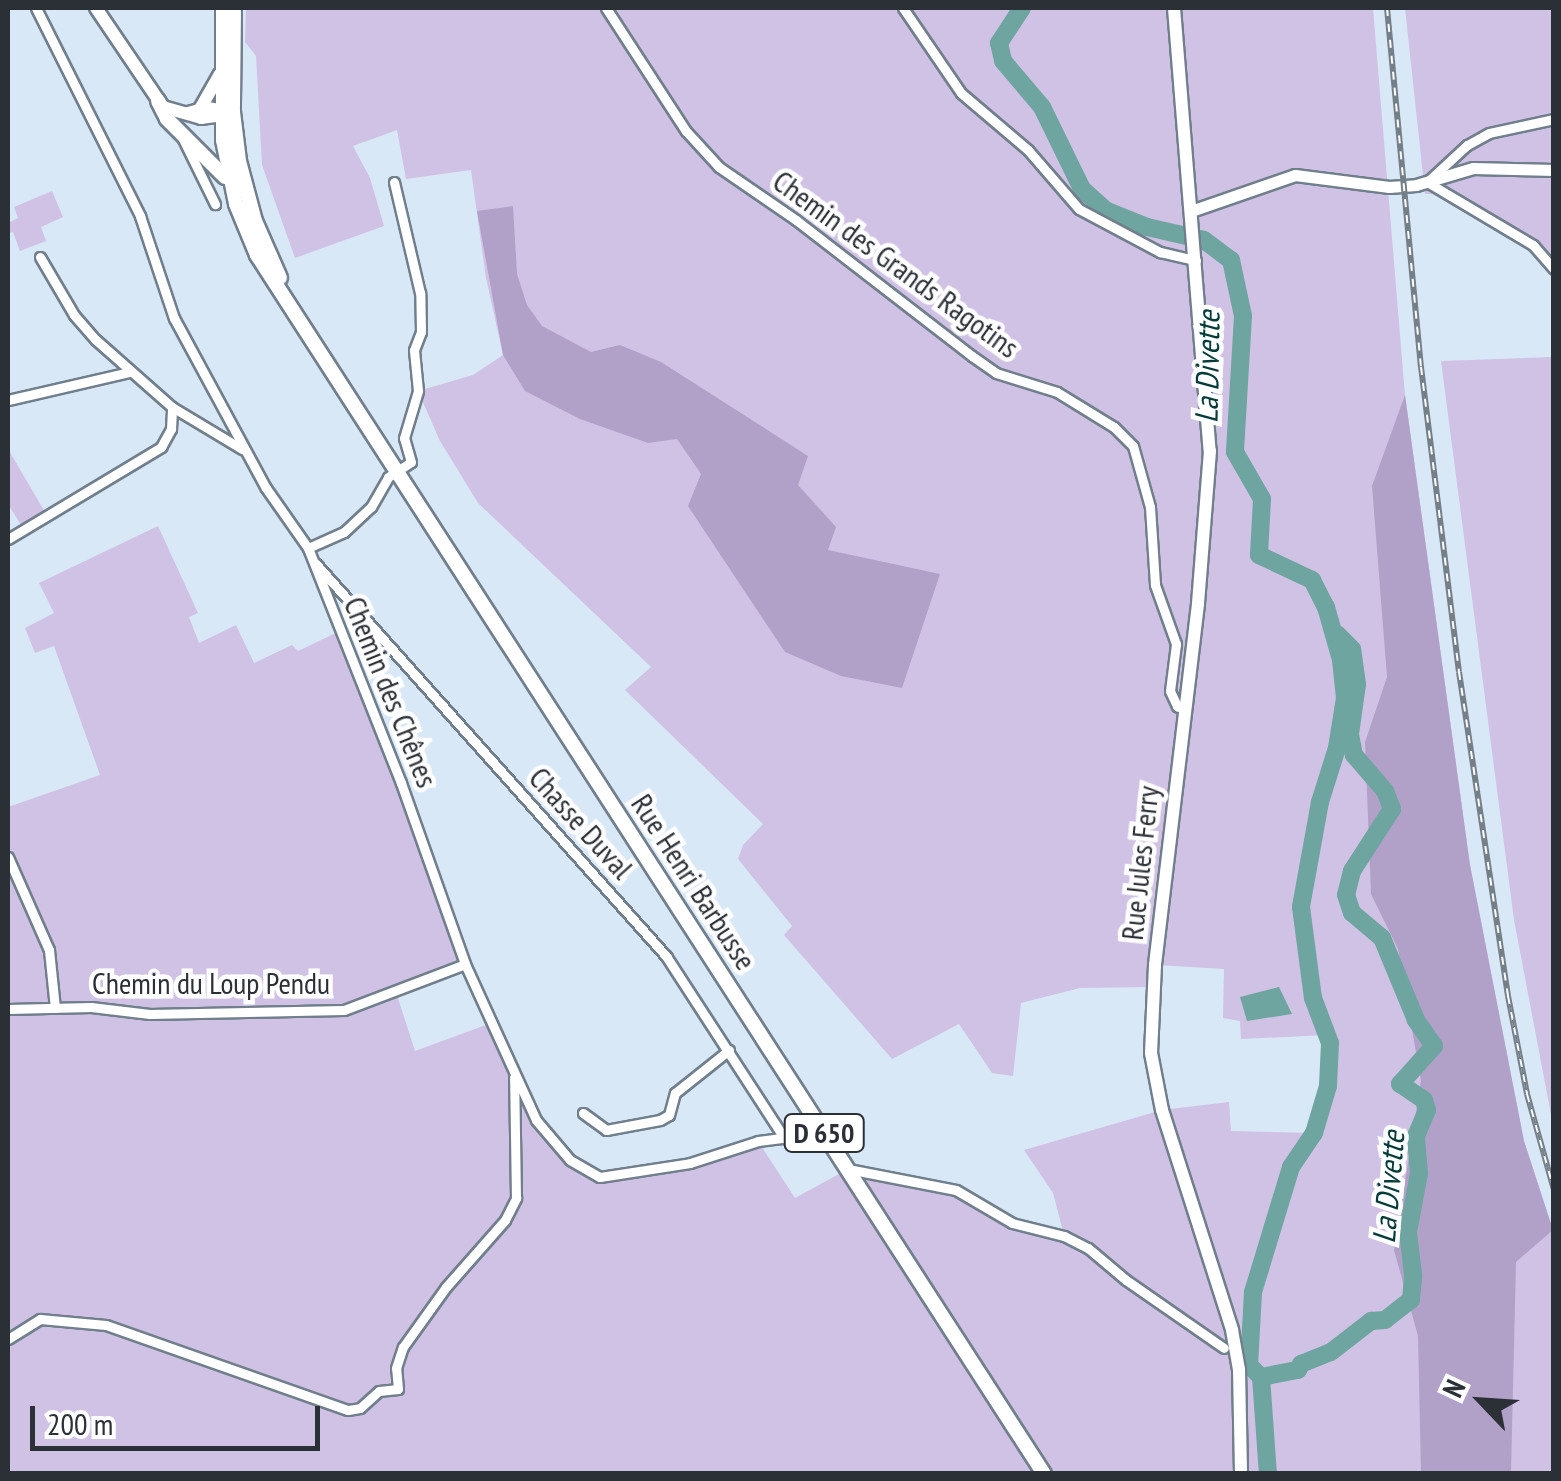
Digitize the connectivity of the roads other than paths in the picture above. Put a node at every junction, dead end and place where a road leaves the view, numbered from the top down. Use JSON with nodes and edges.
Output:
{"nodes":[{"id":1,"x":36,"y":8,"type":"edge"},
{"id":2,"x":96,"y":8,"type":"edge"},
{"id":3,"x":223,"y":8,"type":"edge"},
{"id":4,"x":234,"y":8,"type":"edge"},
{"id":5,"x":606,"y":8,"type":"edge"},
{"id":6,"x":902,"y":8,"type":"edge"},
{"id":7,"x":1174,"y":8,"type":"edge"},
{"id":8,"x":220,"y":74,"type":"junction"},
{"id":9,"x":158,"y":101,"type":"junction"},
{"id":10,"x":200,"y":109,"type":"junction"},
{"id":11,"x":225,"y":113,"type":"junction"},
{"id":12,"x":185,"y":114,"type":"junction"},
{"id":13,"x":1554,"y":118,"type":"edge"},
{"id":14,"x":182,"y":134,"type":"junction"},
{"id":15,"x":1554,"y":170,"type":"edge"},
{"id":16,"x":394,"y":182,"type":"dead end"},
{"id":17,"x":1426,"y":182,"type":"junction"},
{"id":18,"x":231,"y":186,"type":"junction"},
{"id":19,"x":215,"y":204,"type":"dead end"},
{"id":20,"x":1191,"y":211,"type":"junction"},
{"id":21,"x":1195,"y":254,"type":"junction"},
{"id":22,"x":40,"y":256,"type":"dead end"},
{"id":23,"x":1554,"y":269,"type":"edge"},
{"id":24,"x":298,"y":320,"type":"junction"},
{"id":25,"x":129,"y":372,"type":"junction"},
{"id":26,"x":8,"y":400,"type":"edge"},
{"id":27,"x":172,"y":407,"type":"junction"},
{"id":28,"x":226,"y":416,"type":"junction"},
{"id":29,"x":202,"y":426,"type":"junction"},
{"id":30,"x":245,"y":450,"type":"junction"},
{"id":31,"x":396,"y":471,"type":"junction"},
{"id":32,"x":8,"y":539,"type":"edge"},
{"id":33,"x":308,"y":548,"type":"junction"},
{"id":34,"x":314,"y":562,"type":"junction"},
{"id":35,"x":1184,"y":708,"type":"junction"},
{"id":36,"x":8,"y":857,"type":"edge"},
{"id":37,"x":465,"y":964,"type":"junction"},
{"id":38,"x":56,"y":1008,"type":"junction"},
{"id":39,"x":8,"y":1009,"type":"edge"},
{"id":40,"x":729,"y":1050,"type":"junction"},
{"id":41,"x":514,"y":1074,"type":"junction"},
{"id":42,"x":583,"y":1113,"type":"dead end"},
{"id":43,"x":824,"y":1134,"type":"junction"},
{"id":44,"x":784,"y":1138,"type":"junction"},
{"id":45,"x":848,"y":1169,"type":"junction"},
{"id":46,"x":8,"y":1339,"type":"edge"},
{"id":47,"x":1224,"y":1348,"type":"dead end"},
{"id":48,"x":1044,"y":1474,"type":"edge"},
{"id":49,"x":1241,"y":1474,"type":"edge"}],
"edges":[{"from":1,"to":28,"type":"street","name":"Chemin des Chênes"},
{"from":2,"to":9,"type":"main road"},
{"from":3,"to":8,"type":"main road","number":"D 650"},
{"from":4,"to":11,"type":"main road","number":"D 650"},
{"from":5,"to":35,"type":"street","name":"Chemin des Grands Ragotins"},
{"from":6,"to":21,"type":"street"},
{"from":7,"to":20,"type":"main road","name":"Rue Jules Ferry"},
{"from":8,"to":10,"type":"main road"},
{"from":8,"to":11,"type":"main road","number":"D 650"},
{"from":9,"to":12,"type":"main road"},
{"from":9,"to":14,"type":"main road"},
{"from":10,"to":11,"type":"main road"},
{"from":10,"to":12,"type":"main road"},
{"from":11,"to":12,"type":"main road"},
{"from":11,"to":18,"type":"main road","number":"D 650"},
{"from":11,"to":24,"type":"main road","number":"D 650"},
{"from":13,"to":17,"type":"street"},
{"from":14,"to":18,"type":"main road"},
{"from":14,"to":19,"type":"street"},
{"from":15,"to":17,"type":"street"},
{"from":16,"to":31,"type":"street"},
{"from":17,"to":20,"type":"street"},
{"from":17,"to":23,"type":"street"},
{"from":18,"to":24,"type":"main road","number":"D 650"},
{"from":20,"to":21,"type":"main road","name":"Rue Jules Ferry"},
{"from":21,"to":35,"type":"main road","name":"Rue Jules Ferry"},
{"from":22,"to":25,"type":"street"},
{"from":24,"to":31,"type":"main road","name":"Rue Henri Barbusse","number":"D 650"},
{"from":25,"to":26,"type":"street"},
{"from":25,"to":27,"type":"street"},
{"from":27,"to":29,"type":"street"},
{"from":27,"to":32,"type":"street"},
{"from":28,"to":29,"type":"street"},
{"from":28,"to":30,"type":"street","name":"Chemin des Chênes"},
{"from":29,"to":30,"type":"street"},
{"from":30,"to":33,"type":"street","name":"Chemin des Chênes"},
{"from":31,"to":33,"type":"street"},
{"from":31,"to":43,"type":"main road","name":"Rue Henri Barbusse","number":"D 650"},
{"from":33,"to":34,"type":"street","name":"Chemin des Chênes"},
{"from":34,"to":37,"type":"street","name":"Chemin des Chênes"},
{"from":34,"to":40,"type":"street","name":"Chasse Duval"},
{"from":35,"to":49,"type":"main road","name":"Rue Jules Ferry"},
{"from":36,"to":38,"type":"street"},
{"from":37,"to":38,"type":"street","name":"Chemin du Loup Pendu"},
{"from":37,"to":41,"type":"street","name":"Chemin des Chênes"},
{"from":38,"to":39,"type":"street","name":"Chemin du Loup Pendu"},
{"from":40,"to":42,"type":"street"},
{"from":40,"to":44,"type":"street","name":"Chasse Duval"},
{"from":41,"to":44,"type":"street","name":"Chemin des Chênes"},
{"from":41,"to":46,"type":"street"},
{"from":43,"to":44,"type":"street","name":"Chemin des Chênes"},
{"from":43,"to":45,"type":"main road","name":"Rue Henri Barbusse","number":"D 650"},
{"from":45,"to":47,"type":"street"},
{"from":45,"to":48,"type":"main road","name":"Rue Henri Barbusse","number":"D 650"}]}
